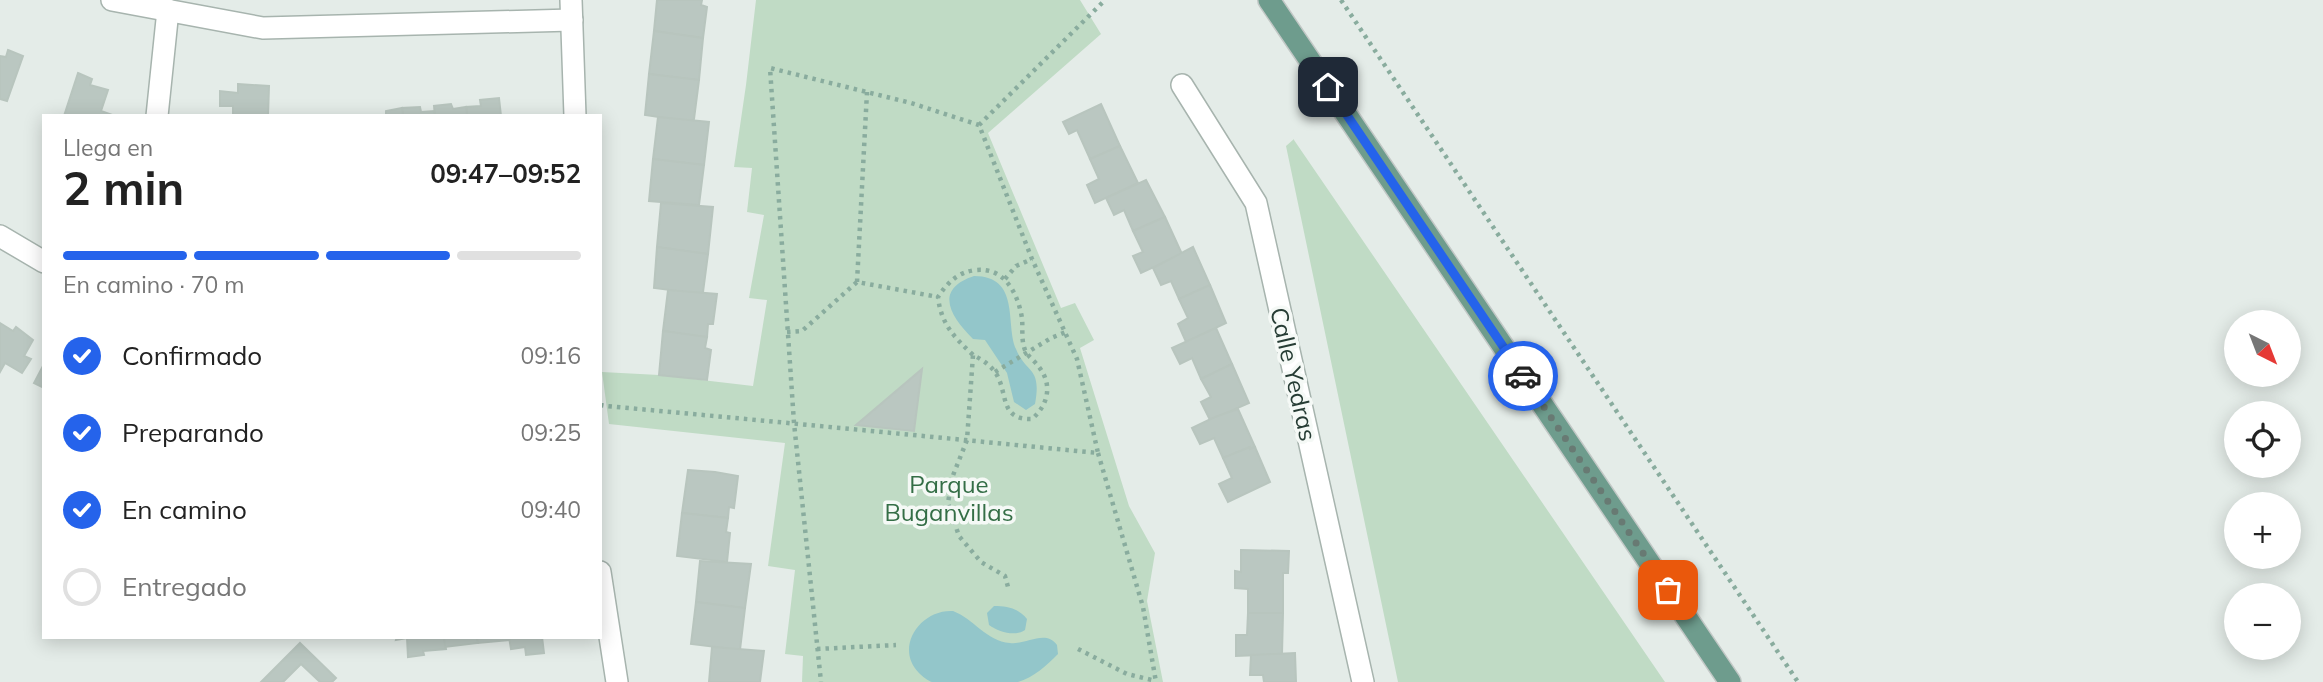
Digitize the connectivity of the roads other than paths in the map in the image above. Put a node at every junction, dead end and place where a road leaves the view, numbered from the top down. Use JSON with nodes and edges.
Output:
{"nodes":[{"id":1,"x":113,"y":0,"type":"edge"},
{"id":2,"x":1269,"y":0,"type":"edge"},
{"id":3,"x":168,"y":10,"type":"junction"},
{"id":4,"x":571,"y":10,"type":"edge"},
{"id":5,"x":1182,"y":85,"type":"dead end"},
{"id":6,"x":157,"y":114,"type":"edge"},
{"id":7,"x":575,"y":114,"type":"edge"},
{"id":8,"x":0,"y":236,"type":"edge"},
{"id":9,"x":42,"y":261,"type":"edge"},
{"id":10,"x":602,"y":585,"type":"edge"},
{"id":11,"x":617,"y":682,"type":"edge"},
{"id":12,"x":1363,"y":682,"type":"edge"},
{"id":13,"x":1730,"y":682,"type":"edge"}],
"edges":[{"from":1,"to":3,"type":"street"},
{"from":2,"to":13,"type":"main road"},
{"from":3,"to":4,"type":"street"},
{"from":3,"to":6,"type":"street"},
{"from":4,"to":7,"type":"street"},
{"from":5,"to":12,"type":"street","name":"Calle Yedras"},
{"from":8,"to":9,"type":"street"},
{"from":10,"to":11,"type":"street"}]}
